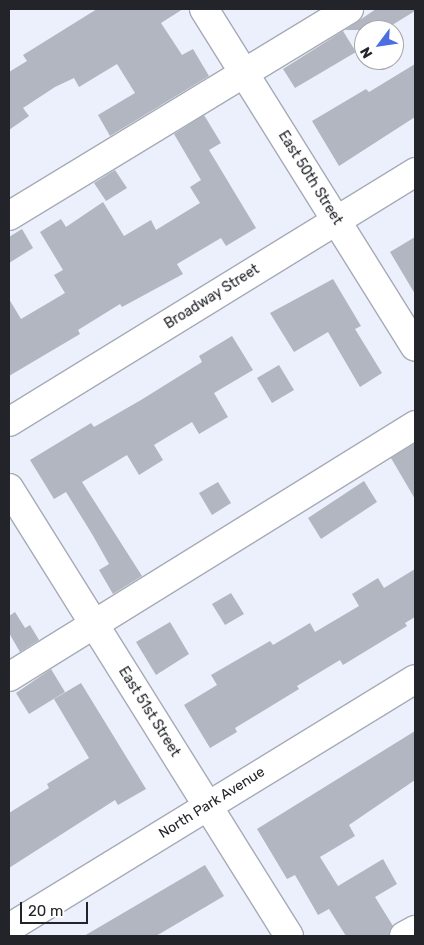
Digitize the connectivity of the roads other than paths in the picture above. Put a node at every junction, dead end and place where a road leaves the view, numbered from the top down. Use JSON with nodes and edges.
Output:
{"nodes":[{"id":1,"x":204,"y":9,"type":"edge"},
{"id":2,"x":349,"y":9,"type":"edge"},
{"id":3,"x":244,"y":72,"type":"junction"},
{"id":4,"x":415,"y":172,"type":"edge"},
{"id":5,"x":9,"y":216,"type":"edge"},
{"id":6,"x":336,"y":220,"type":"junction"},
{"id":7,"x":415,"y":347,"type":"edge"},
{"id":8,"x":9,"y":422,"type":"edge"},
{"id":9,"x":415,"y":426,"type":"edge"},
{"id":10,"x":9,"y":488,"type":"edge"},
{"id":11,"x":94,"y":624,"type":"junction"},
{"id":12,"x":9,"y":677,"type":"edge"},
{"id":13,"x":415,"y":678,"type":"edge"},
{"id":14,"x":208,"y":806,"type":"junction"},
{"id":15,"x":9,"y":928,"type":"edge"},
{"id":16,"x":415,"y":930,"type":"edge"},
{"id":17,"x":289,"y":936,"type":"edge"},
{"id":18,"x":404,"y":936,"type":"edge"}],
"edges":[{"from":1,"to":3,"type":"street","name":"East 50th Street"},
{"from":2,"to":3,"type":"street"},
{"from":3,"to":5,"type":"street"},
{"from":3,"to":6,"type":"street","name":"East 50th Street"},
{"from":4,"to":6,"type":"street","name":"Broadway Street"},
{"from":6,"to":7,"type":"street","name":"East 50th Street"},
{"from":6,"to":8,"type":"street","name":"Broadway Street"},
{"from":9,"to":11,"type":"street"},
{"from":10,"to":11,"type":"street","name":"East 51st Street"},
{"from":11,"to":12,"type":"street"},
{"from":11,"to":14,"type":"street","name":"East 51st Street"},
{"from":13,"to":14,"type":"street","name":"North Park Avenue"},
{"from":14,"to":15,"type":"street","name":"North Park Avenue"},
{"from":14,"to":17,"type":"street","name":"East 51st Street"},
{"from":16,"to":18,"type":"street"}]}
